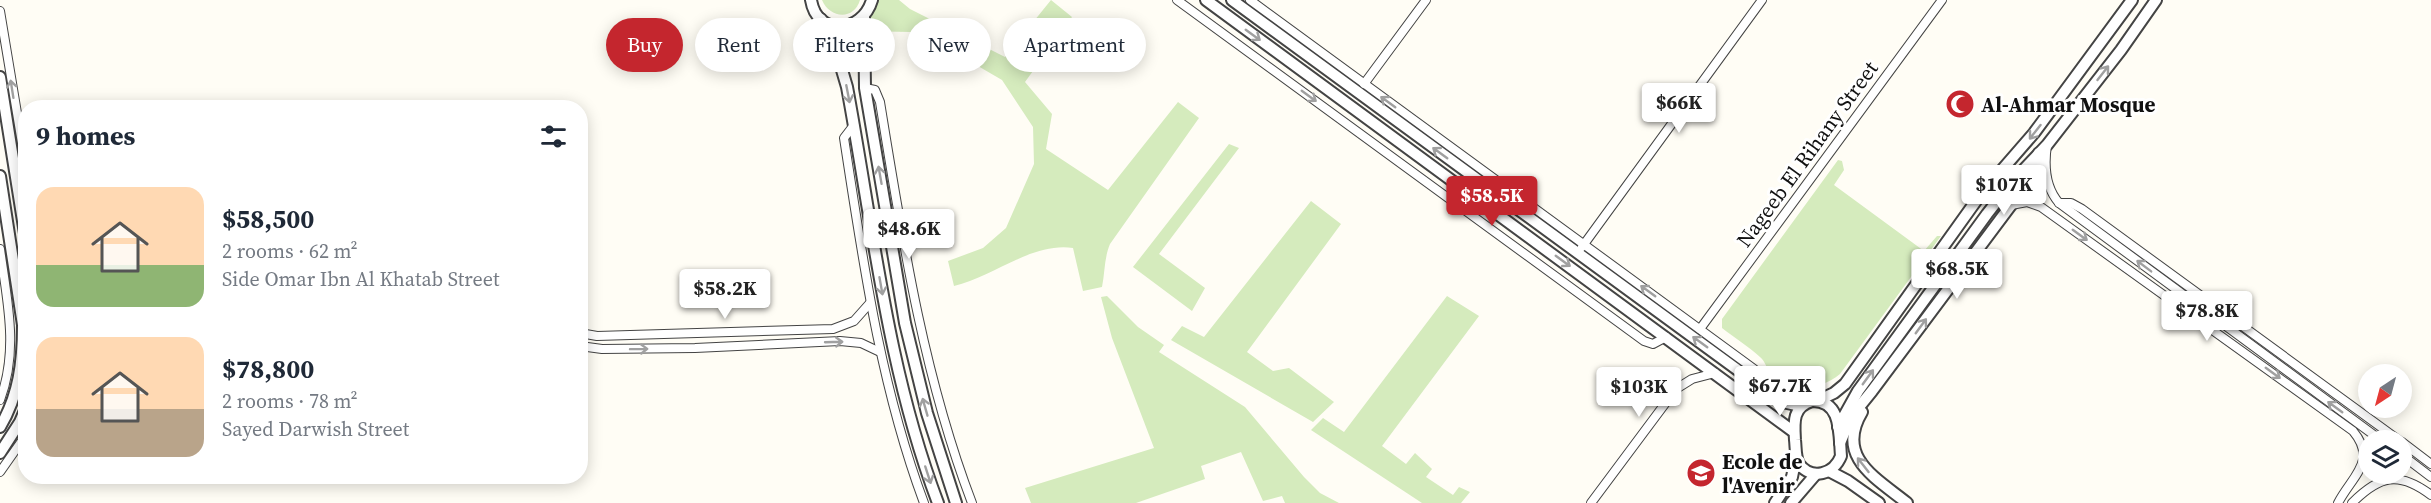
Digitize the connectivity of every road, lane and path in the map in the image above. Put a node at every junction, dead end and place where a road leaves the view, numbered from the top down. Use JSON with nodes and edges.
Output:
{"nodes":[{"id":1,"x":872,"y":0,"type":"edge"},
{"id":2,"x":1177,"y":0,"type":"edge"},
{"id":3,"x":1206,"y":0,"type":"edge"},
{"id":4,"x":1232,"y":0,"type":"edge"},
{"id":5,"x":1250,"y":0,"type":"edge"},
{"id":6,"x":1426,"y":0,"type":"edge"},
{"id":7,"x":1761,"y":0,"type":"edge"},
{"id":8,"x":1942,"y":0,"type":"edge"},
{"id":9,"x":2132,"y":0,"type":"edge"},
{"id":10,"x":2156,"y":0,"type":"edge"},
{"id":11,"x":810,"y":1,"type":"edge"},
{"id":12,"x":0,"y":11,"type":"edge"},
{"id":13,"x":864,"y":17,"type":"joint"},
{"id":14,"x":820,"y":18,"type":"edge"},
{"id":15,"x":2107,"y":35,"type":"junction"},
{"id":16,"x":2123,"y":47,"type":"junction"},
{"id":17,"x":842,"y":72,"type":"edge"},
{"id":18,"x":0,"y":77,"type":"edge"},
{"id":19,"x":1364,"y":84,"type":"junction"},
{"id":20,"x":865,"y":88,"type":"junction"},
{"id":21,"x":11,"y":112,"type":"junction"},
{"id":22,"x":854,"y":125,"type":"junction"},
{"id":23,"x":1411,"y":131,"type":"junction"},
{"id":24,"x":18,"y":138,"type":"edge"},
{"id":25,"x":1402,"y":144,"type":"junction"},
{"id":26,"x":2043,"y":149,"type":"junction"},
{"id":27,"x":18,"y":172,"type":"edge"},
{"id":28,"x":0,"y":176,"type":"edge"},
{"id":29,"x":2060,"y":203,"type":"junction"},
{"id":30,"x":2011,"y":205,"type":"junction"},
{"id":31,"x":4,"y":248,"type":"edge"},
{"id":32,"x":1580,"y":249,"type":"junction"},
{"id":33,"x":870,"y":303,"type":"junction"},
{"id":34,"x":18,"y":305,"type":"edge"},
{"id":35,"x":905,"y":323,"type":"junction"},
{"id":36,"x":887,"y":326,"type":"junction"},
{"id":37,"x":1700,"y":329,"type":"junction"},
{"id":38,"x":588,"y":334,"type":"edge"},
{"id":39,"x":1666,"y":337,"type":"junction"},
{"id":40,"x":588,"y":347,"type":"edge"},
{"id":41,"x":880,"y":352,"type":"junction"},
{"id":42,"x":2290,"y":361,"type":"junction"},
{"id":43,"x":2283,"y":370,"type":"junction"},
{"id":44,"x":1715,"y":373,"type":"junction"},
{"id":45,"x":18,"y":378,"type":"edge"},
{"id":46,"x":1872,"y":391,"type":"junction"},
{"id":47,"x":1772,"y":395,"type":"junction"},
{"id":48,"x":0,"y":400,"type":"edge"},
{"id":49,"x":1817,"y":401,"type":"junction"},
{"id":50,"x":1801,"y":406,"type":"junction"},
{"id":51,"x":18,"y":422,"type":"edge"},
{"id":52,"x":0,"y":427,"type":"edge"},
{"id":53,"x":1838,"y":427,"type":"junction"},
{"id":54,"x":2367,"y":430,"type":"edge"},
{"id":55,"x":2380,"y":430,"type":"edge"},
{"id":56,"x":1794,"y":432,"type":"junction"},
{"id":57,"x":1840,"y":442,"type":"junction"},
{"id":58,"x":18,"y":446,"type":"edge"},
{"id":59,"x":0,"y":453,"type":"edge"},
{"id":60,"x":2412,"y":453,"type":"edge"},
{"id":61,"x":1796,"y":457,"type":"junction"},
{"id":62,"x":2412,"y":457,"type":"edge"},
{"id":63,"x":2431,"y":464,"type":"edge"},
{"id":64,"x":1829,"y":471,"type":"junction"},
{"id":65,"x":0,"y":472,"type":"edge"},
{"id":66,"x":1816,"y":474,"type":"junction"},
{"id":67,"x":2431,"y":477,"type":"edge"},
{"id":68,"x":2431,"y":495,"type":"edge"},
{"id":69,"x":1878,"y":502,"type":"edge"},
{"id":70,"x":924,"y":503,"type":"edge"},
{"id":71,"x":938,"y":503,"type":"edge"},
{"id":72,"x":956,"y":503,"type":"edge"},
{"id":73,"x":972,"y":503,"type":"edge"},
{"id":74,"x":1592,"y":503,"type":"edge"},
{"id":75,"x":1775,"y":503,"type":"edge"},
{"id":76,"x":1791,"y":503,"type":"edge"},
{"id":77,"x":1907,"y":503,"type":"edge"},
{"id":78,"x":2338,"y":503,"type":"edge"},
{"id":79,"x":2352,"y":503,"type":"edge"}],
"edges":[{"from":1,"to":13,"type":"street"},
{"from":2,"to":39,"type":"street","one_way":true},
{"from":3,"to":25,"type":"street","one_way":true},
{"from":4,"to":23,"type":"street"},
{"from":5,"to":19,"type":"street"},
{"from":6,"to":19,"type":"street"},
{"from":7,"to":32,"type":"street"},
{"from":8,"to":37,"type":"street","name":"Nageeb El Rihany Street"},
{"from":9,"to":15,"type":"street"},
{"from":10,"to":16,"type":"street"},
{"from":11,"to":14,"type":"street"},
{"from":21,"to":12,"type":"street","one_way":true},
{"from":13,"to":20,"type":"street"},
{"from":15,"to":16,"type":"street"},
{"from":15,"to":49,"type":"street","one_way":true},
{"from":26,"to":16,"type":"street","one_way":true},
{"from":17,"to":22,"type":"street","one_way":true},
{"from":18,"to":21,"type":"street"},
{"from":32,"to":19,"type":"street","one_way":true},
{"from":35,"to":20,"type":"street","one_way":true},
{"from":20,"to":73,"type":"street"},
{"from":21,"to":24,"type":"street"},
{"from":21,"to":27,"type":"street"},
{"from":22,"to":33,"type":"street"},
{"from":22,"to":36,"type":"street","one_way":true},
{"from":23,"to":25,"type":"street"},
{"from":32,"to":23,"type":"street","one_way":true},
{"from":25,"to":39,"type":"street","one_way":true},
{"from":26,"to":29,"type":"street"},
{"from":26,"to":30,"type":"street"},
{"from":53,"to":26,"type":"street","one_way":true},
{"from":28,"to":31,"type":"street"},
{"from":29,"to":42,"type":"street"},
{"from":43,"to":29,"type":"street","one_way":true},
{"from":46,"to":30,"type":"street","one_way":true},
{"from":30,"to":78,"type":"street","one_way":true},
{"from":31,"to":34,"type":"street"},
{"from":31,"to":48,"type":"street"},
{"from":37,"to":32,"type":"street","one_way":true},
{"from":47,"to":32,"type":"street","one_way":true},
{"from":33,"to":38,"type":"street"},
{"from":33,"to":41,"type":"street"},
{"from":35,"to":36,"type":"street"},
{"from":72,"to":35,"type":"street","one_way":true},
{"from":36,"to":71,"type":"street","one_way":true},
{"from":37,"to":47,"type":"street"},
{"from":39,"to":44,"type":"street"},
{"from":40,"to":41,"type":"street","one_way":true},
{"from":41,"to":70,"type":"street"},
{"from":42,"to":43,"type":"street"},
{"from":42,"to":55,"type":"street"},
{"from":54,"to":43,"type":"street","one_way":true},
{"from":44,"to":56,"type":"street"},
{"from":44,"to":74,"type":"street"},
{"from":45,"to":52,"type":"street"},
{"from":46,"to":57,"type":"street"},
{"from":77,"to":46,"type":"street","one_way":true},
{"from":47,"to":50,"type":"street"},
{"from":49,"to":50,"type":"street"},
{"from":49,"to":53,"type":"street"},
{"from":50,"to":56,"type":"street"},
{"from":51,"to":59,"type":"street"},
{"from":53,"to":57,"type":"street"},
{"from":56,"to":61,"type":"street"},
{"from":57,"to":64,"type":"street"},
{"from":58,"to":65,"type":"street"},
{"from":60,"to":63,"type":"street"},
{"from":61,"to":66,"type":"street"},
{"from":61,"to":75,"type":"street"},
{"from":62,"to":67,"type":"street"},
{"from":64,"to":66,"type":"street"},
{"from":64,"to":69,"type":"street"},
{"from":66,"to":76,"type":"street"},
{"from":68,"to":79,"type":"street"}]}
